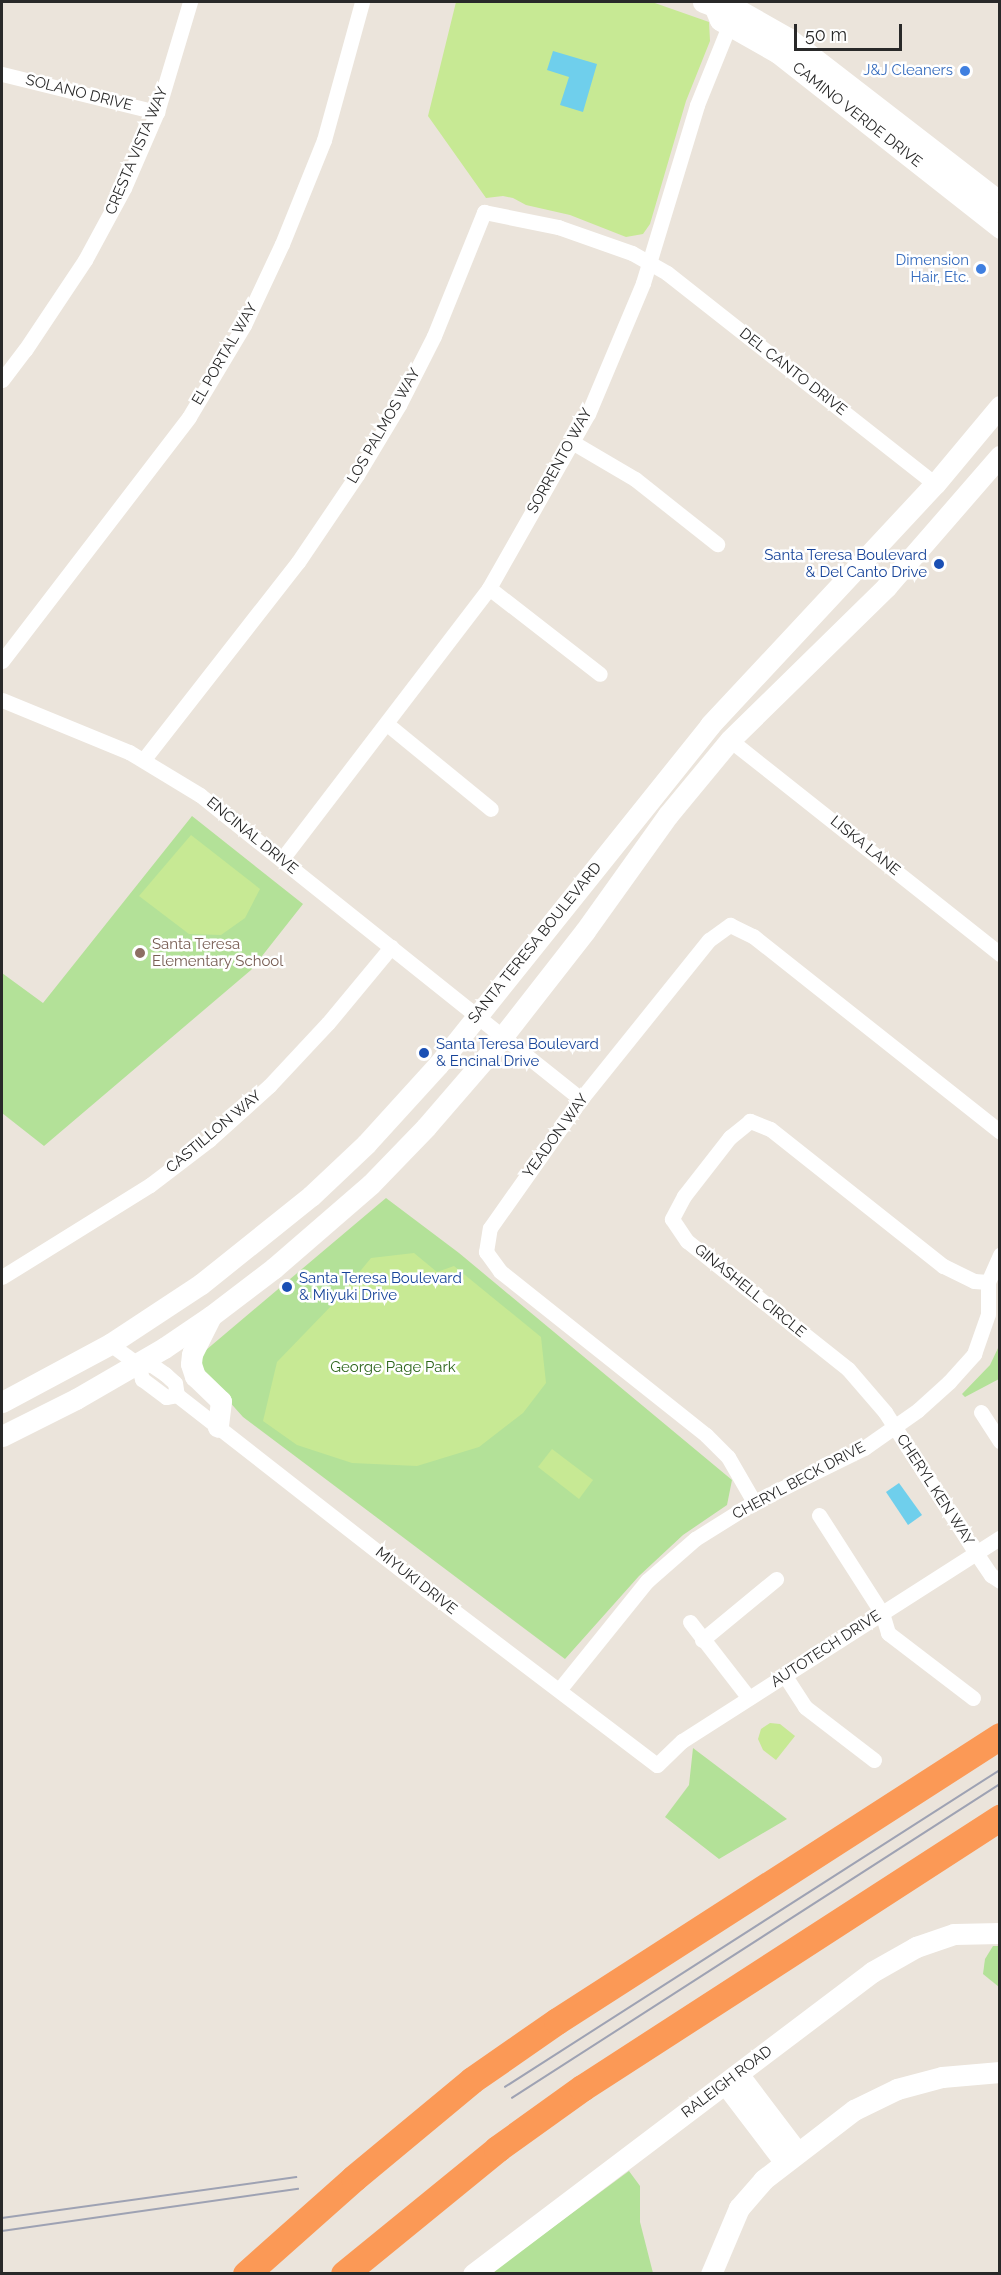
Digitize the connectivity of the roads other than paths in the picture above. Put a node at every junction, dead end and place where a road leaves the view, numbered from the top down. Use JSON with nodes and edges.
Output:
{"nodes":[{"id":1,"x":190,"y":2,"type":"edge"},
{"id":2,"x":362,"y":2,"type":"edge"},
{"id":3,"x":721,"y":10,"type":"edge"},
{"id":4,"x":2,"y":74,"type":"edge"},
{"id":5,"x":157,"y":112,"type":"junction"},
{"id":6,"x":999,"y":202,"type":"edge"},
{"id":7,"x":999,"y":228,"type":"edge"},
{"id":8,"x":649,"y":263,"type":"junction"},
{"id":9,"x":2,"y":380,"type":"edge"},
{"id":10,"x":999,"y":406,"type":"edge"},
{"id":11,"x":572,"y":442,"type":"junction"},
{"id":12,"x":999,"y":456,"type":"edge"},
{"id":13,"x":935,"y":484,"type":"junction"},
{"id":14,"x":717,"y":544,"type":"dead end"},
{"id":15,"x":489,"y":588,"type":"junction"},
{"id":16,"x":2,"y":661,"type":"edge"},
{"id":17,"x":600,"y":675,"type":"dead end"},
{"id":18,"x":2,"y":700,"type":"edge"},
{"id":19,"x":387,"y":724,"type":"junction"},
{"id":20,"x":730,"y":740,"type":"junction"},
{"id":21,"x":144,"y":759,"type":"junction"},
{"id":22,"x":491,"y":808,"type":"dead end"},
{"id":23,"x":282,"y":859,"type":"junction"},
{"id":24,"x":391,"y":947,"type":"junction"},
{"id":25,"x":999,"y":954,"type":"edge"},
{"id":26,"x":477,"y":1016,"type":"junction"},
{"id":27,"x":503,"y":1036,"type":"junction"},
{"id":28,"x":581,"y":1099,"type":"junction"},
{"id":29,"x":999,"y":1132,"type":"edge"},
{"id":30,"x":999,"y":1255,"type":"edge"},
{"id":31,"x":2,"y":1277,"type":"edge"},
{"id":32,"x":988,"y":1282,"type":"junction"},
{"id":33,"x":211,"y":1316,"type":"junction"},
{"id":34,"x":110,"y":1344,"type":"junction"},
{"id":35,"x":138,"y":1364,"type":"junction"},
{"id":36,"x":2,"y":1402,"type":"edge"},
{"id":37,"x":981,"y":1412,"type":"dead end"},
{"id":38,"x":895,"y":1426,"type":"junction"},
{"id":39,"x":218,"y":1427,"type":"junction"},
{"id":40,"x":2,"y":1436,"type":"edge"},
{"id":41,"x":999,"y":1441,"type":"edge"},
{"id":42,"x":754,"y":1502,"type":"junction"},
{"id":43,"x":819,"y":1515,"type":"dead end"},
{"id":44,"x":999,"y":1538,"type":"edge"},
{"id":45,"x":976,"y":1553,"type":"junction"},
{"id":46,"x":776,"y":1579,"type":"dead end"},
{"id":47,"x":999,"y":1581,"type":"edge"},
{"id":48,"x":882,"y":1613,"type":"junction"},
{"id":49,"x":690,"y":1622,"type":"dead end"},
{"id":50,"x":702,"y":1640,"type":"junction"},
{"id":51,"x":785,"y":1676,"type":"junction"},
{"id":52,"x":559,"y":1690,"type":"junction"},
{"id":53,"x":749,"y":1698,"type":"junction"},
{"id":54,"x":973,"y":1698,"type":"dead end"},
{"id":55,"x":999,"y":1736,"type":"edge"},
{"id":56,"x":874,"y":1760,"type":"dead end"},
{"id":57,"x":657,"y":1765,"type":"joint"},
{"id":58,"x":999,"y":1818,"type":"edge"},
{"id":59,"x":999,"y":1933,"type":"edge"},
{"id":60,"x":999,"y":2072,"type":"edge"},
{"id":61,"x":732,"y":2079,"type":"junction"},
{"id":62,"x":790,"y":2157,"type":"junction"},
{"id":63,"x":246,"y":2274,"type":"edge"},
{"id":64,"x":344,"y":2274,"type":"edge"},
{"id":65,"x":473,"y":2274,"type":"edge"},
{"id":66,"x":711,"y":2274,"type":"edge"}],
"edges":[{"from":1,"to":5,"type":"street","name":"CRESTA VISTA WAY"},
{"from":2,"to":16,"type":"street","name":"EL PORTAL WAY"},
{"from":3,"to":6,"type":"main road","name":"CAMINO VERDE DRIVE"},
{"from":3,"to":7,"type":"main road","name":"CAMINO VERDE DRIVE"},
{"from":3,"to":8,"type":"street","name":"SORRENTO WAY"},
{"from":4,"to":5,"type":"street","name":"SOLANO DRIVE"},
{"from":5,"to":9,"type":"street","name":"CRESTA VISTA WAY"},
{"from":8,"to":11,"type":"street","name":"SORRENTO WAY"},
{"from":8,"to":13,"type":"street","name":"DEL CANTO DRIVE"},
{"from":8,"to":21,"type":"street","name":"LOS PALMOS WAY"},
{"from":10,"to":13,"type":"main road","name":"SANTA TERESA BOULEVARD"},
{"from":11,"to":14,"type":"street"},
{"from":11,"to":15,"type":"street","name":"SORRENTO WAY"},
{"from":12,"to":20,"type":"main road","name":"SANTA TERESA BOULEVARD"},
{"from":13,"to":26,"type":"main road","name":"SANTA TERESA BOULEVARD"},
{"from":15,"to":17,"type":"street"},
{"from":15,"to":19,"type":"street","name":"SORRENTO WAY"},
{"from":18,"to":21,"type":"street","name":"ENCINAL DRIVE"},
{"from":19,"to":22,"type":"street"},
{"from":19,"to":23,"type":"street","name":"SORRENTO WAY"},
{"from":20,"to":25,"type":"street","name":"LISKA LANE"},
{"from":20,"to":27,"type":"main road","name":"SANTA TERESA BOULEVARD"},
{"from":21,"to":23,"type":"street","name":"ENCINAL DRIVE"},
{"from":23,"to":24,"type":"street","name":"ENCINAL DRIVE"},
{"from":24,"to":26,"type":"street","name":"ENCINAL DRIVE"},
{"from":24,"to":31,"type":"street","name":"CASTILLON WAY"},
{"from":26,"to":27,"type":"street","name":"ENCINAL DRIVE"},
{"from":26,"to":34,"type":"main road","name":"SANTA TERESA BOULEVARD"},
{"from":27,"to":28,"type":"street","name":"ENCINAL DRIVE"},
{"from":27,"to":33,"type":"main road","name":"SANTA TERESA BOULEVARD"},
{"from":28,"to":29,"type":"street","name":"YEADON WAY"},
{"from":28,"to":42,"type":"street","name":"YEADON WAY"},
{"from":30,"to":32,"type":"street","name":"CHERYL BECK DRIVE"},
{"from":32,"to":38,"type":"street","name":"CHERYL BECK DRIVE"},
{"from":32,"to":38,"type":"street","name":"GINASHELL CIRCLE"},
{"from":33,"to":35,"type":"main road","name":"SANTA TERESA BOULEVARD"},
{"from":33,"to":39,"type":"main road"},
{"from":34,"to":35,"type":"street","name":"MIYUKI DRIVE"},
{"from":34,"to":36,"type":"main road","name":"SANTA TERESA BOULEVARD"},
{"from":35,"to":39,"type":"street","name":"MIYUKI DRIVE"},
{"from":35,"to":40,"type":"main road","name":"SANTA TERESA BOULEVARD"},
{"from":37,"to":41,"type":"street"},
{"from":38,"to":42,"type":"street","name":"CHERYL BECK DRIVE"},
{"from":38,"to":45,"type":"street","name":"CHERYL KEN WAY"},
{"from":39,"to":52,"type":"street","name":"MIYUKI DRIVE"},
{"from":42,"to":52,"type":"street","name":"CHERYL BECK DRIVE"},
{"from":43,"to":48,"type":"street"},
{"from":44,"to":45,"type":"street","name":"AUTOTECH DRIVE"},
{"from":45,"to":47,"type":"street","name":"CHERYL KEN WAY"},
{"from":45,"to":48,"type":"street","name":"AUTOTECH DRIVE"},
{"from":46,"to":50,"type":"street"},
{"from":48,"to":51,"type":"street","name":"AUTOTECH DRIVE"},
{"from":48,"to":54,"type":"street"},
{"from":49,"to":50,"type":"street"},
{"from":50,"to":53,"type":"street"},
{"from":51,"to":53,"type":"street","name":"AUTOTECH DRIVE"},
{"from":51,"to":56,"type":"street"},
{"from":52,"to":57,"type":"street","name":"MIYUKI DRIVE"},
{"from":53,"to":57,"type":"street","name":"AUTOTECH DRIVE"},
{"from":55,"to":63,"type":"highway"},
{"from":58,"to":64,"type":"highway"},
{"from":59,"to":61,"type":"main road","name":"RALEIGH ROAD"},
{"from":60,"to":62,"type":"main road"},
{"from":61,"to":62,"type":"main road"},
{"from":61,"to":65,"type":"main road","name":"RALEIGH ROAD"},
{"from":62,"to":66,"type":"main road"}]}
